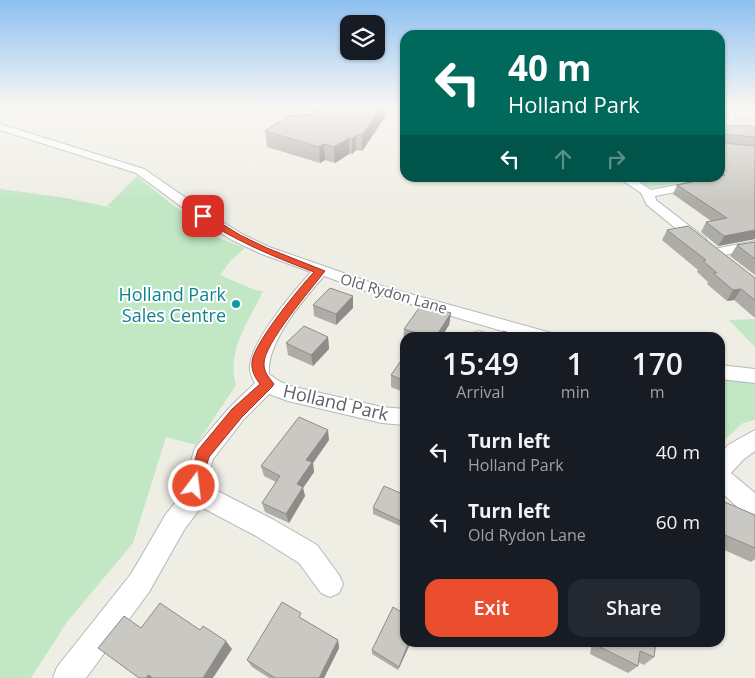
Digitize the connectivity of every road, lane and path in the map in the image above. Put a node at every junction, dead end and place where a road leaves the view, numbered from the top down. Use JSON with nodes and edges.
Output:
{"nodes":[{"id":1,"x":35,"y":138,"type":"edge"},
{"id":2,"x":632,"y":182,"type":"edge"},
{"id":3,"x":704,"y":182,"type":"edge"},
{"id":4,"x":648,"y":194,"type":"junction"},
{"id":5,"x":755,"y":245,"type":"edge"},
{"id":6,"x":714,"y":253,"type":"junction"},
{"id":7,"x":728,"y":264,"type":"edge"},
{"id":8,"x":320,"y":271,"type":"junction"},
{"id":9,"x":528,"y":332,"type":"edge"},
{"id":10,"x":725,"y":373,"type":"edge"},
{"id":11,"x":755,"y":376,"type":"edge"},
{"id":12,"x":267,"y":384,"type":"junction"},
{"id":13,"x":400,"y":417,"type":"edge"},
{"id":14,"x":755,"y":438,"type":"edge"},
{"id":15,"x":725,"y":464,"type":"edge"},
{"id":16,"x":725,"y":481,"type":"edge"},
{"id":17,"x":198,"y":492,"type":"junction"},
{"id":18,"x":755,"y":508,"type":"edge"},
{"id":19,"x":330,"y":584,"type":"dead end"},
{"id":20,"x":68,"y":678,"type":"edge"}],
"edges":[{"from":1,"to":8,"type":"street","name":"Old Rydon Lane"},
{"from":2,"to":4,"type":"street"},
{"from":3,"to":4,"type":"street"},
{"from":4,"to":6,"type":"street"},
{"from":5,"to":6,"type":"street"},
{"from":6,"to":7,"type":"street"},
{"from":8,"to":9,"type":"street","name":"Old Rydon Lane"},
{"from":8,"to":12,"type":"street","name":"Holland Park"},
{"from":10,"to":11,"type":"street"},
{"from":12,"to":13,"type":"street","name":"Holland Park"},
{"from":12,"to":17,"type":"street","name":"Holland Park"},
{"from":14,"to":15,"type":"street"},
{"from":16,"to":18,"type":"street"},
{"from":17,"to":19,"type":"street"},
{"from":17,"to":20,"type":"street"}]}
